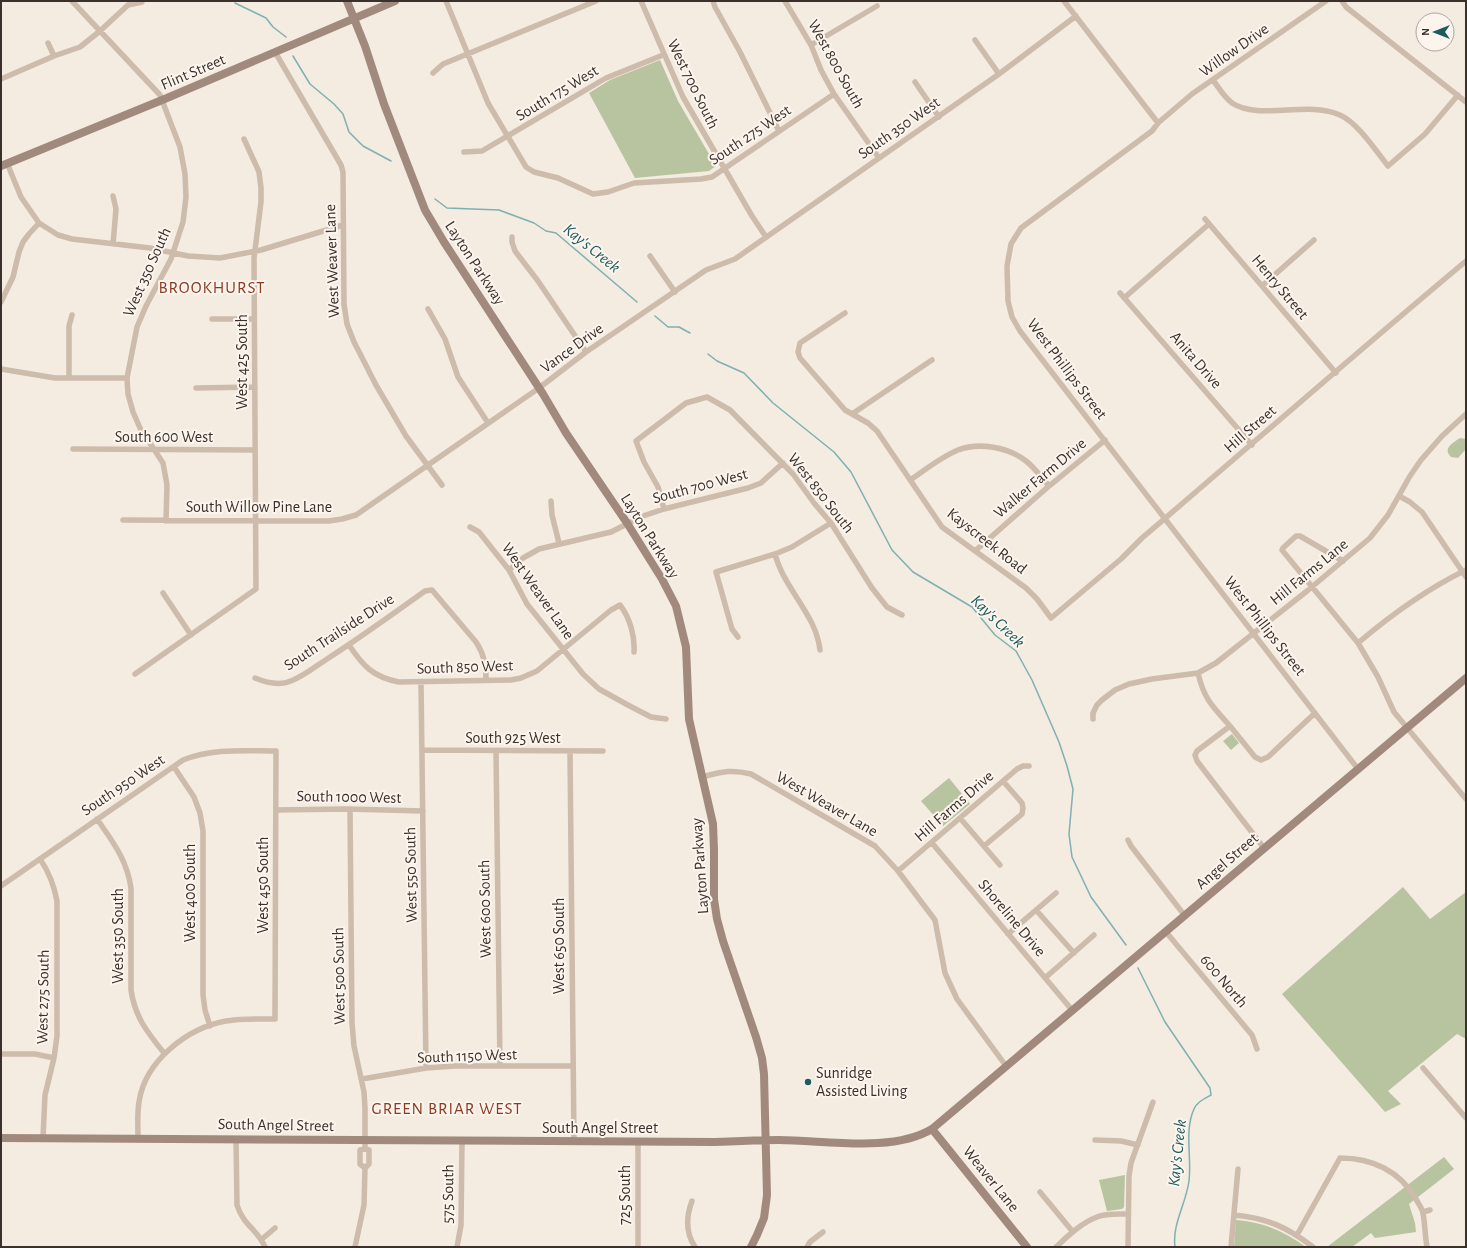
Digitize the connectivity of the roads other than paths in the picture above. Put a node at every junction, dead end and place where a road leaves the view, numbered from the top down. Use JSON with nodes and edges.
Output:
{"nodes":[{"id":1,"x":72,"y":1,"type":"edge"},
{"id":2,"x":347,"y":1,"type":"edge"},
{"id":3,"x":395,"y":1,"type":"edge"},
{"id":4,"x":446,"y":1,"type":"edge"},
{"id":5,"x":596,"y":1,"type":"edge"},
{"id":6,"x":641,"y":1,"type":"edge"},
{"id":7,"x":713,"y":1,"type":"edge"},
{"id":8,"x":785,"y":1,"type":"edge"},
{"id":9,"x":1064,"y":1,"type":"edge"},
{"id":10,"x":1326,"y":1,"type":"edge"},
{"id":11,"x":1342,"y":1,"type":"edge"},
{"id":12,"x":142,"y":2,"type":"edge"},
{"id":13,"x":877,"y":6,"type":"dead end"},
{"id":14,"x":1076,"y":16,"type":"junction"},
{"id":15,"x":354,"y":18,"type":"junction"},
{"id":16,"x":100,"y":30,"type":"junction"},
{"id":17,"x":975,"y":40,"type":"dead end"},
{"id":18,"x":48,"y":42,"type":"dead end"},
{"id":19,"x":811,"y":45,"type":"junction"},
{"id":20,"x":275,"y":52,"type":"junction"},
{"id":21,"x":468,"y":54,"type":"junction"},
{"id":22,"x":663,"y":55,"type":"junction"},
{"id":23,"x":54,"y":56,"type":"junction"},
{"id":24,"x":433,"y":73,"type":"dead end"},
{"id":25,"x":999,"y":74,"type":"junction"},
{"id":26,"x":1,"y":79,"type":"edge"},
{"id":27,"x":1213,"y":80,"type":"junction"},
{"id":28,"x":915,"y":82,"type":"dead end"},
{"id":29,"x":834,"y":94,"type":"junction"},
{"id":30,"x":1458,"y":95,"type":"junction"},
{"id":31,"x":162,"y":100,"type":"junction"},
{"id":32,"x":1466,"y":102,"type":"edge"},
{"id":33,"x":939,"y":116,"type":"junction"},
{"id":34,"x":1158,"y":123,"type":"junction"},
{"id":35,"x":779,"y":131,"type":"junction"},
{"id":36,"x":508,"y":137,"type":"junction"},
{"id":37,"x":244,"y":139,"type":"dead end"},
{"id":38,"x":464,"y":152,"type":"dead end"},
{"id":39,"x":879,"y":158,"type":"junction"},
{"id":40,"x":4,"y":164,"type":"edge"},
{"id":41,"x":724,"y":170,"type":"junction"},
{"id":42,"x":113,"y":196,"type":"dead end"},
{"id":43,"x":1205,"y":219,"type":"dead end"},
{"id":44,"x":39,"y":223,"type":"junction"},
{"id":45,"x":343,"y":224,"type":"junction"},
{"id":46,"x":1209,"y":224,"type":"junction"},
{"id":47,"x":512,"y":237,"type":"dead end"},
{"id":48,"x":766,"y":237,"type":"junction"},
{"id":49,"x":1314,"y":240,"type":"dead end"},
{"id":50,"x":113,"y":244,"type":"junction"},
{"id":51,"x":255,"y":252,"type":"junction"},
{"id":52,"x":173,"y":254,"type":"junction"},
{"id":53,"x":650,"y":256,"type":"dead end"},
{"id":54,"x":735,"y":259,"type":"joint"},
{"id":55,"x":1466,"y":261,"type":"edge"},
{"id":56,"x":1262,"y":286,"type":"junction"},
{"id":57,"x":675,"y":292,"type":"junction"},
{"id":58,"x":1120,"y":293,"type":"dead end"},
{"id":59,"x":1124,"y":298,"type":"junction"},
{"id":60,"x":1,"y":302,"type":"edge"},
{"id":61,"x":428,"y":309,"type":"dead end"},
{"id":62,"x":845,"y":313,"type":"dead end"},
{"id":63,"x":72,"y":315,"type":"dead end"},
{"id":64,"x":254,"y":319,"type":"junction"},
{"id":65,"x":212,"y":320,"type":"dead end"},
{"id":66,"x":586,"y":352,"type":"junction"},
{"id":67,"x":932,"y":360,"type":"dead end"},
{"id":68,"x":1,"y":369,"type":"edge"},
{"id":69,"x":1336,"y":373,"type":"junction"},
{"id":70,"x":69,"y":378,"type":"junction"},
{"id":71,"x":127,"y":378,"type":"junction"},
{"id":72,"x":255,"y":387,"type":"junction"},
{"id":73,"x":196,"y":388,"type":"dead end"},
{"id":74,"x":539,"y":388,"type":"junction"},
{"id":75,"x":852,"y":414,"type":"junction"},
{"id":76,"x":1466,"y":414,"type":"edge"},
{"id":77,"x":488,"y":422,"type":"junction"},
{"id":78,"x":1105,"y":440,"type":"junction"},
{"id":79,"x":1252,"y":445,"type":"junction"},
{"id":80,"x":73,"y":449,"type":"dead end"},
{"id":81,"x":154,"y":450,"type":"junction"},
{"id":82,"x":255,"y":450,"type":"junction"},
{"id":83,"x":783,"y":463,"type":"junction"},
{"id":84,"x":428,"y":465,"type":"junction"},
{"id":85,"x":910,"y":480,"type":"junction"},
{"id":86,"x":442,"y":485,"type":"dead end"},
{"id":87,"x":1049,"y":486,"type":"junction"},
{"id":88,"x":1399,"y":496,"type":"junction"},
{"id":89,"x":551,"y":501,"type":"dead end"},
{"id":90,"x":664,"y":509,"type":"junction"},
{"id":91,"x":1165,"y":519,"type":"junction"},
{"id":92,"x":123,"y":520,"type":"dead end"},
{"id":93,"x":166,"y":521,"type":"junction"},
{"id":94,"x":255,"y":522,"type":"junction"},
{"id":95,"x":627,"y":523,"type":"junction"},
{"id":96,"x":831,"y":523,"type":"junction"},
{"id":97,"x":470,"y":527,"type":"dead end"},
{"id":98,"x":559,"y":543,"type":"junction"},
{"id":99,"x":974,"y":551,"type":"junction"},
{"id":100,"x":776,"y":554,"type":"junction"},
{"id":101,"x":1343,"y":561,"type":"junction"},
{"id":102,"x":509,"y":570,"type":"junction"},
{"id":103,"x":1465,"y":573,"type":"edge"},
{"id":104,"x":1312,"y":587,"type":"junction"},
{"id":105,"x":164,"y":593,"type":"dead end"},
{"id":106,"x":902,"y":615,"type":"dead end"},
{"id":107,"x":1051,"y":618,"type":"joint"},
{"id":108,"x":1254,"y":633,"type":"junction"},
{"id":109,"x":191,"y":635,"type":"junction"},
{"id":110,"x":738,"y":637,"type":"dead end"},
{"id":111,"x":1358,"y":643,"type":"junction"},
{"id":112,"x":349,"y":645,"type":"junction"},
{"id":113,"x":564,"y":649,"type":"junction"},
{"id":114,"x":820,"y":650,"type":"dead end"},
{"id":115,"x":634,"y":652,"type":"dead end"},
{"id":116,"x":1198,"y":673,"type":"junction"},
{"id":117,"x":135,"y":674,"type":"dead end"},
{"id":118,"x":255,"y":678,"type":"dead end"},
{"id":119,"x":1466,"y":678,"type":"edge"},
{"id":120,"x":486,"y":680,"type":"junction"},
{"id":121,"x":421,"y":682,"type":"junction"},
{"id":122,"x":1315,"y":712,"type":"junction"},
{"id":123,"x":666,"y":719,"type":"dead end"},
{"id":124,"x":1092,"y":719,"type":"dead end"},
{"id":125,"x":1230,"y":726,"type":"junction"},
{"id":126,"x":1407,"y":728,"type":"junction"},
{"id":127,"x":422,"y":750,"type":"junction"},
{"id":128,"x":496,"y":750,"type":"junction"},
{"id":129,"x":276,"y":751,"type":"joint"},
{"id":130,"x":570,"y":751,"type":"junction"},
{"id":131,"x":603,"y":751,"type":"dead end"},
{"id":132,"x":1029,"y":766,"type":"dead end"},
{"id":133,"x":174,"y":767,"type":"junction"},
{"id":134,"x":1358,"y":769,"type":"junction"},
{"id":135,"x":702,"y":777,"type":"junction"},
{"id":136,"x":1004,"y":781,"type":"junction"},
{"id":137,"x":1466,"y":797,"type":"edge"},
{"id":138,"x":276,"y":810,"type":"junction"},
{"id":139,"x":350,"y":810,"type":"junction"},
{"id":140,"x":423,"y":811,"type":"junction"},
{"id":141,"x":960,"y":818,"type":"junction"},
{"id":142,"x":97,"y":819,"type":"junction"},
{"id":143,"x":1128,"y":840,"type":"dead end"},
{"id":144,"x":932,"y":843,"type":"junction"},
{"id":145,"x":984,"y":846,"type":"junction"},
{"id":146,"x":1264,"y":848,"type":"junction"},
{"id":147,"x":40,"y":859,"type":"junction"},
{"id":148,"x":1000,"y":865,"type":"dead end"},
{"id":149,"x":898,"y":871,"type":"junction"},
{"id":150,"x":1,"y":886,"type":"edge"},
{"id":151,"x":1056,"y":893,"type":"dead end"},
{"id":152,"x":1036,"y":910,"type":"junction"},
{"id":153,"x":1185,"y":916,"type":"junction"},
{"id":154,"x":1166,"y":932,"type":"junction"},
{"id":155,"x":1008,"y":934,"type":"junction"},
{"id":156,"x":1094,"y":935,"type":"dead end"},
{"id":157,"x":1074,"y":953,"type":"junction"},
{"id":158,"x":1045,"y":978,"type":"junction"},
{"id":159,"x":1072,"y":1010,"type":"junction"},
{"id":160,"x":210,"y":1026,"type":"junction"},
{"id":161,"x":1257,"y":1049,"type":"dead end"},
{"id":162,"x":164,"y":1053,"type":"junction"},
{"id":163,"x":1,"y":1054,"type":"edge"},
{"id":164,"x":54,"y":1058,"type":"junction"},
{"id":165,"x":500,"y":1066,"type":"junction"},
{"id":166,"x":573,"y":1066,"type":"junction"},
{"id":167,"x":1006,"y":1066,"type":"junction"},
{"id":168,"x":426,"y":1068,"type":"junction"},
{"id":169,"x":1423,"y":1068,"type":"dead end"},
{"id":170,"x":362,"y":1079,"type":"junction"},
{"id":171,"x":1153,"y":1102,"type":"dead end"},
{"id":172,"x":1465,"y":1115,"type":"edge"},
{"id":173,"x":932,"y":1129,"type":"junction"},
{"id":174,"x":1,"y":1138,"type":"edge"},
{"id":175,"x":43,"y":1138,"type":"junction"},
{"id":176,"x":138,"y":1138,"type":"junction"},
{"id":177,"x":236,"y":1139,"type":"junction"},
{"id":178,"x":766,"y":1140,"type":"junction"},
{"id":179,"x":1095,"y":1140,"type":"dead end"},
{"id":180,"x":462,"y":1141,"type":"junction"},
{"id":181,"x":574,"y":1141,"type":"junction"},
{"id":182,"x":638,"y":1142,"type":"junction"},
{"id":183,"x":365,"y":1144,"type":"junction"},
{"id":184,"x":1138,"y":1145,"type":"junction"},
{"id":185,"x":365,"y":1168,"type":"junction"},
{"id":186,"x":1238,"y":1169,"type":"dead end"},
{"id":187,"x":1040,"y":1192,"type":"dead end"},
{"id":188,"x":692,"y":1201,"type":"dead end"},
{"id":189,"x":1430,"y":1210,"type":"dead end"},
{"id":190,"x":1422,"y":1212,"type":"junction"},
{"id":191,"x":1128,"y":1214,"type":"junction"},
{"id":192,"x":1234,"y":1215,"type":"junction"},
{"id":193,"x":275,"y":1228,"type":"dead end"},
{"id":194,"x":823,"y":1232,"type":"dead end"},
{"id":195,"x":1073,"y":1232,"type":"junction"},
{"id":196,"x":1297,"y":1235,"type":"junction"},
{"id":197,"x":262,"y":1239,"type":"junction"},
{"id":198,"x":265,"y":1247,"type":"edge"},
{"id":199,"x":355,"y":1247,"type":"edge"},
{"id":200,"x":457,"y":1247,"type":"edge"},
{"id":201,"x":638,"y":1247,"type":"edge"},
{"id":202,"x":695,"y":1247,"type":"edge"},
{"id":203,"x":751,"y":1247,"type":"edge"},
{"id":204,"x":807,"y":1247,"type":"edge"},
{"id":205,"x":1027,"y":1247,"type":"edge"},
{"id":206,"x":1056,"y":1247,"type":"edge"},
{"id":207,"x":1128,"y":1247,"type":"edge"},
{"id":208,"x":1231,"y":1247,"type":"edge"},
{"id":209,"x":1313,"y":1247,"type":"edge"},
{"id":210,"x":1426,"y":1247,"type":"edge"}],
"edges":[{"from":1,"to":16,"type":"street","name":"West 350 South"},
{"from":2,"to":15,"type":"main road","name":"Layton Parkway"},
{"from":3,"to":15,"type":"main road","name":"Flint Street"},
{"from":4,"to":21,"type":"street","name":"South 275 West"},
{"from":5,"to":21,"type":"street"},
{"from":6,"to":22,"type":"street","name":"West 700 South"},
{"from":7,"to":35,"type":"street"},
{"from":8,"to":19,"type":"street","name":"West 800 South"},
{"from":9,"to":14,"type":"street"},
{"from":10,"to":27,"type":"street","name":"Willow Drive"},
{"from":11,"to":30,"type":"street"},
{"from":12,"to":16,"type":"street"},
{"from":13,"to":19,"type":"street"},
{"from":14,"to":25,"type":"street","name":"South 350 West"},
{"from":14,"to":34,"type":"street"},
{"from":15,"to":20,"type":"main road","name":"Flint Street"},
{"from":15,"to":74,"type":"main road","name":"Layton Parkway"},
{"from":16,"to":23,"type":"street"},
{"from":16,"to":31,"type":"street","name":"West 350 South"},
{"from":17,"to":25,"type":"street"},
{"from":18,"to":23,"type":"street"},
{"from":19,"to":29,"type":"street","name":"West 800 South"},
{"from":20,"to":31,"type":"main road","name":"Flint Street"},
{"from":20,"to":45,"type":"street","name":"West Weaver Lane"},
{"from":21,"to":24,"type":"street"},
{"from":21,"to":36,"type":"street","name":"South 275 West"},
{"from":22,"to":36,"type":"street","name":"South 175 West"},
{"from":22,"to":41,"type":"street","name":"West 700 South"},
{"from":23,"to":26,"type":"street"},
{"from":25,"to":33,"type":"street","name":"South 350 West"},
{"from":27,"to":30,"type":"street"},
{"from":27,"to":34,"type":"street","name":"Willow Drive"},
{"from":28,"to":33,"type":"street"},
{"from":29,"to":35,"type":"street","name":"South 275 West"},
{"from":29,"to":39,"type":"street","name":"West 800 South"},
{"from":30,"to":32,"type":"street"},
{"from":31,"to":40,"type":"main road","name":"Flint Street"},
{"from":31,"to":52,"type":"street","name":"West 350 South"},
{"from":33,"to":39,"type":"street","name":"South 350 West"},
{"from":34,"to":78,"type":"street","name":"West Phillips Street"},
{"from":35,"to":41,"type":"street","name":"South 275 West"},
{"from":36,"to":38,"type":"street","name":"South 175 West"},
{"from":36,"to":41,"type":"street","name":"South 275 West"},
{"from":37,"to":51,"type":"street","name":"West 425 South"},
{"from":39,"to":48,"type":"street","name":"South 350 West"},
{"from":40,"to":44,"type":"street"},
{"from":41,"to":48,"type":"street","name":"West 700 South"},
{"from":42,"to":50,"type":"street"},
{"from":43,"to":46,"type":"street","name":"Henry Street"},
{"from":44,"to":50,"type":"street"},
{"from":44,"to":60,"type":"street"},
{"from":45,"to":51,"type":"street"},
{"from":45,"to":84,"type":"street","name":"West Weaver Lane"},
{"from":46,"to":56,"type":"street","name":"Henry Street"},
{"from":46,"to":59,"type":"street"},
{"from":47,"to":66,"type":"street"},
{"from":48,"to":54,"type":"street","name":"South 350 West"},
{"from":49,"to":56,"type":"street"},
{"from":50,"to":52,"type":"street"},
{"from":51,"to":52,"type":"street"},
{"from":51,"to":64,"type":"street","name":"West 425 South"},
{"from":52,"to":71,"type":"street","name":"West 350 South"},
{"from":53,"to":57,"type":"street"},
{"from":54,"to":57,"type":"street","name":"Vance Drive"},
{"from":55,"to":69,"type":"street","name":"Hill Street"},
{"from":56,"to":69,"type":"street","name":"Henry Street"},
{"from":57,"to":66,"type":"street","name":"Vance Drive"},
{"from":58,"to":59,"type":"street","name":"Anita Drive"},
{"from":59,"to":79,"type":"street","name":"Anita Drive"},
{"from":61,"to":77,"type":"street"},
{"from":62,"to":75,"type":"street","name":"Kayscreek Road"},
{"from":63,"to":70,"type":"street"},
{"from":64,"to":65,"type":"street"},
{"from":64,"to":72,"type":"street","name":"West 425 South"},
{"from":66,"to":74,"type":"street","name":"Vance Drive"},
{"from":67,"to":75,"type":"street"},
{"from":68,"to":70,"type":"street"},
{"from":69,"to":79,"type":"street","name":"Hill Street"},
{"from":70,"to":71,"type":"street"},
{"from":71,"to":81,"type":"street","name":"West 350 South"},
{"from":72,"to":73,"type":"street"},
{"from":72,"to":82,"type":"street","name":"West 425 South"},
{"from":74,"to":77,"type":"street","name":"Vance Drive"},
{"from":74,"to":95,"type":"main road","name":"Layton Parkway"},
{"from":75,"to":85,"type":"street","name":"Kayscreek Road"},
{"from":76,"to":88,"type":"street","name":"Hill Farms Lane"},
{"from":77,"to":84,"type":"street","name":"Vance Drive"},
{"from":78,"to":87,"type":"street","name":"Walker Farm Drive"},
{"from":78,"to":91,"type":"street","name":"West Phillips Street"},
{"from":79,"to":91,"type":"street","name":"Hill Street"},
{"from":80,"to":81,"type":"street","name":"South 600 West"},
{"from":81,"to":82,"type":"street","name":"South 600 West"},
{"from":81,"to":93,"type":"street","name":"West 350 South"},
{"from":82,"to":94,"type":"street","name":"West 425 South"},
{"from":83,"to":90,"type":"street","name":"South 700 West"},
{"from":83,"to":90,"type":"street","name":"West 850 South"},
{"from":83,"to":96,"type":"street","name":"West 850 South"},
{"from":84,"to":86,"type":"street","name":"West Weaver Lane"},
{"from":84,"to":94,"type":"street","name":"South Willow Pine Lane"},
{"from":85,"to":87,"type":"street"},
{"from":85,"to":99,"type":"street","name":"Kayscreek Road"},
{"from":87,"to":99,"type":"street","name":"Walker Farm Drive"},
{"from":88,"to":101,"type":"street","name":"Hill Farms Lane"},
{"from":88,"to":103,"type":"street"},
{"from":89,"to":98,"type":"street"},
{"from":90,"to":95,"type":"street","name":"South 700 West"},
{"from":91,"to":107,"type":"street","name":"Hill Street"},
{"from":91,"to":108,"type":"street","name":"West Phillips Street"},
{"from":92,"to":93,"type":"street","name":"South Willow Pine Lane"},
{"from":93,"to":94,"type":"street","name":"South Willow Pine Lane"},
{"from":94,"to":109,"type":"street","name":"West 425 South"},
{"from":95,"to":98,"type":"street","name":"South 700 West"},
{"from":95,"to":135,"type":"main road","name":"Layton Parkway"},
{"from":96,"to":100,"type":"street"},
{"from":96,"to":106,"type":"street","name":"West 850 South"},
{"from":97,"to":102,"type":"street","name":"West Weaver Lane"},
{"from":98,"to":102,"type":"street","name":"South 700 West"},
{"from":99,"to":107,"type":"street","name":"Kayscreek Road"},
{"from":100,"to":110,"type":"street"},
{"from":100,"to":114,"type":"street"},
{"from":101,"to":104,"type":"street","name":"Hill Farms Lane"},
{"from":101,"to":104,"type":"street"},
{"from":102,"to":113,"type":"street","name":"West Weaver Lane"},
{"from":103,"to":111,"type":"street"},
{"from":104,"to":108,"type":"street","name":"Hill Farms Lane"},
{"from":104,"to":111,"type":"street"},
{"from":105,"to":109,"type":"street"},
{"from":108,"to":116,"type":"street","name":"Hill Farms Lane"},
{"from":108,"to":122,"type":"street","name":"West Phillips Street"},
{"from":109,"to":117,"type":"street"},
{"from":111,"to":126,"type":"street"},
{"from":112,"to":118,"type":"street","name":"South Trailside Drive"},
{"from":112,"to":120,"type":"street","name":"South Trailside Drive"},
{"from":112,"to":121,"type":"street","name":"South 850 West"},
{"from":113,"to":115,"type":"street","name":"South 850 West"},
{"from":113,"to":120,"type":"street","name":"South 850 West"},
{"from":113,"to":123,"type":"street","name":"West Weaver Lane"},
{"from":116,"to":124,"type":"street","name":"Hill Farms Lane"},
{"from":116,"to":125,"type":"street"},
{"from":119,"to":126,"type":"main road","name":"Angel Street"},
{"from":120,"to":121,"type":"street","name":"South 850 West"},
{"from":121,"to":127,"type":"street","name":"West 550 South"},
{"from":122,"to":125,"type":"street"},
{"from":122,"to":134,"type":"street","name":"West Phillips Street"},
{"from":125,"to":146,"type":"street"},
{"from":126,"to":134,"type":"main road","name":"Angel Street"},
{"from":126,"to":137,"type":"street"},
{"from":127,"to":128,"type":"street","name":"South 925 West"},
{"from":127,"to":140,"type":"street","name":"West 550 South"},
{"from":128,"to":130,"type":"street","name":"South 925 West"},
{"from":128,"to":165,"type":"street","name":"West 600 South"},
{"from":129,"to":133,"type":"street","name":"South 950 West"},
{"from":129,"to":138,"type":"street","name":"West 450 South"},
{"from":130,"to":131,"type":"street","name":"South 925 West"},
{"from":130,"to":166,"type":"street","name":"West 650 South"},
{"from":132,"to":136,"type":"street","name":"Hill Farms Drive"},
{"from":133,"to":142,"type":"street","name":"South 950 West"},
{"from":133,"to":160,"type":"street","name":"West 400 South"},
{"from":134,"to":146,"type":"main road","name":"Angel Street"},
{"from":135,"to":149,"type":"street","name":"West Weaver Lane"},
{"from":135,"to":178,"type":"main road","name":"Layton Parkway"},
{"from":136,"to":141,"type":"street","name":"Hill Farms Drive"},
{"from":136,"to":145,"type":"street"},
{"from":138,"to":139,"type":"street","name":"South 1000 West"},
{"from":138,"to":160,"type":"street","name":"West 450 South"},
{"from":139,"to":140,"type":"street","name":"South 1000 West"},
{"from":139,"to":170,"type":"street","name":"West 500 South"},
{"from":140,"to":168,"type":"street","name":"West 550 South"},
{"from":141,"to":144,"type":"street","name":"Hill Farms Drive"},
{"from":141,"to":145,"type":"street"},
{"from":142,"to":147,"type":"street","name":"South 950 West"},
{"from":142,"to":162,"type":"street","name":"West 350 South"},
{"from":143,"to":153,"type":"street"},
{"from":144,"to":149,"type":"street","name":"Hill Farms Drive"},
{"from":144,"to":155,"type":"street","name":"Shoreline Drive"},
{"from":145,"to":148,"type":"street"},
{"from":146,"to":153,"type":"main road","name":"Angel Street"},
{"from":147,"to":150,"type":"street","name":"South 950 West"},
{"from":147,"to":164,"type":"street","name":"West 275 South"},
{"from":149,"to":167,"type":"street","name":"West Weaver Lane"},
{"from":151,"to":152,"type":"street"},
{"from":152,"to":155,"type":"street"},
{"from":152,"to":157,"type":"street"},
{"from":153,"to":154,"type":"main road","name":"Angel Street"},
{"from":154,"to":159,"type":"main road","name":"Angel Street"},
{"from":154,"to":161,"type":"street","name":"600 North"},
{"from":155,"to":158,"type":"street","name":"Shoreline Drive"},
{"from":156,"to":157,"type":"street"},
{"from":157,"to":158,"type":"street"},
{"from":158,"to":159,"type":"street","name":"Shoreline Drive"},
{"from":159,"to":167,"type":"main road","name":"Angel Street"},
{"from":160,"to":162,"type":"street"},
{"from":162,"to":176,"type":"street"},
{"from":163,"to":164,"type":"street"},
{"from":164,"to":175,"type":"street","name":"West 275 South"},
{"from":165,"to":166,"type":"street","name":"South 1150 West"},
{"from":165,"to":168,"type":"street","name":"South 1150 West"},
{"from":166,"to":181,"type":"street","name":"West 650 South"},
{"from":167,"to":173,"type":"main road","name":"South Angel Street"},
{"from":168,"to":170,"type":"street","name":"South 1150 West"},
{"from":169,"to":172,"type":"street"},
{"from":170,"to":183,"type":"street","name":"West 500 South"},
{"from":171,"to":184,"type":"street"},
{"from":173,"to":178,"type":"main road","name":"South Angel Street"},
{"from":173,"to":205,"type":"main road","name":"Weaver Lane"},
{"from":174,"to":175,"type":"main road","name":"South Angel Street"},
{"from":175,"to":176,"type":"main road","name":"South Angel Street"},
{"from":176,"to":177,"type":"main road","name":"South Angel Street"},
{"from":177,"to":183,"type":"main road","name":"South Angel Street"},
{"from":177,"to":197,"type":"street"},
{"from":178,"to":182,"type":"main road","name":"South Angel Street"},
{"from":178,"to":203,"type":"main road","name":"Layton Parkway"},
{"from":179,"to":184,"type":"street"},
{"from":180,"to":181,"type":"main road","name":"South Angel Street"},
{"from":180,"to":183,"type":"main road","name":"South Angel Street"},
{"from":180,"to":200,"type":"street","name":"575 South"},
{"from":181,"to":182,"type":"main road","name":"South Angel Street"},
{"from":182,"to":201,"type":"street","name":"725 South"},
{"from":183,"to":185,"type":"street"},
{"from":183,"to":185,"type":"street"},
{"from":184,"to":191,"type":"street"},
{"from":185,"to":199,"type":"street"},
{"from":186,"to":192,"type":"street"},
{"from":187,"to":195,"type":"street"},
{"from":188,"to":202,"type":"street"},
{"from":189,"to":190,"type":"street"},
{"from":190,"to":196,"type":"street"},
{"from":190,"to":210,"type":"street"},
{"from":191,"to":195,"type":"street"},
{"from":191,"to":207,"type":"street"},
{"from":192,"to":196,"type":"street"},
{"from":192,"to":208,"type":"street"},
{"from":193,"to":197,"type":"street"},
{"from":194,"to":204,"type":"street"},
{"from":195,"to":206,"type":"street"},
{"from":196,"to":209,"type":"street"},
{"from":197,"to":198,"type":"street"}]}
